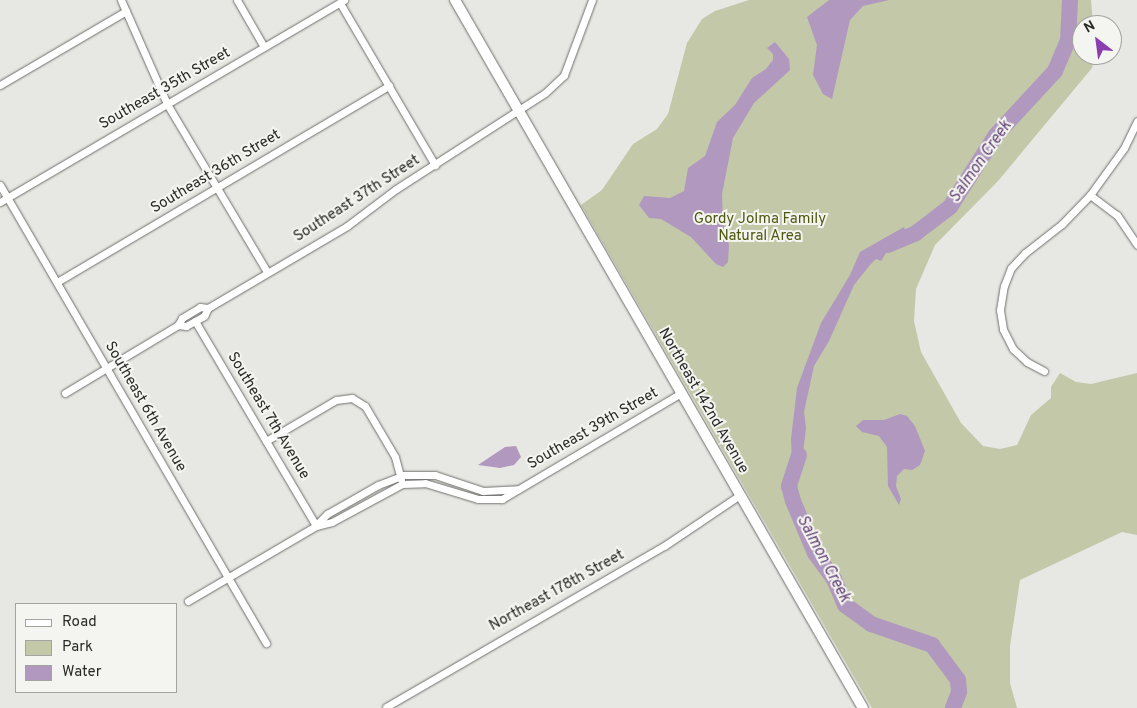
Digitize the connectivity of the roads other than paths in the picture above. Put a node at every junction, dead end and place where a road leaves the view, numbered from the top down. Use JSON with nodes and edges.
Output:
{"nodes":[{"id":1,"x":121,"y":0,"type":"edge"},
{"id":2,"x":236,"y":0,"type":"edge"},
{"id":3,"x":455,"y":0,"type":"edge"},
{"id":4,"x":592,"y":0,"type":"edge"},
{"id":5,"x":342,"y":1,"type":"edge"},
{"id":6,"x":126,"y":10,"type":"junction"},
{"id":7,"x":264,"y":47,"type":"junction"},
{"id":8,"x":0,"y":85,"type":"edge"},
{"id":9,"x":389,"y":86,"type":"junction"},
{"id":10,"x":167,"y":104,"type":"junction"},
{"id":11,"x":518,"y":110,"type":"junction"},
{"id":12,"x":1137,"y":122,"type":"edge"},
{"id":13,"x":435,"y":164,"type":"junction"},
{"id":14,"x":0,"y":185,"type":"edge"},
{"id":15,"x":217,"y":188,"type":"junction"},
{"id":16,"x":1090,"y":195,"type":"junction"},
{"id":17,"x":8,"y":198,"type":"junction"},
{"id":18,"x":0,"y":202,"type":"edge"},
{"id":19,"x":1137,"y":245,"type":"edge"},
{"id":20,"x":267,"y":272,"type":"junction"},
{"id":21,"x":57,"y":282,"type":"junction"},
{"id":22,"x":208,"y":308,"type":"junction"},
{"id":23,"x":195,"y":321,"type":"junction"},
{"id":24,"x":178,"y":325,"type":"junction"},
{"id":25,"x":106,"y":368,"type":"junction"},
{"id":26,"x":1044,"y":371,"type":"dead end"},
{"id":27,"x":65,"y":393,"type":"dead end"},
{"id":28,"x":681,"y":393,"type":"junction"},
{"id":29,"x":266,"y":441,"type":"junction"},
{"id":30,"x":400,"y":476,"type":"junction"},
{"id":31,"x":402,"y":484,"type":"junction"},
{"id":32,"x":518,"y":489,"type":"junction"},
{"id":33,"x":740,"y":495,"type":"junction"},
{"id":34,"x":316,"y":526,"type":"junction"},
{"id":35,"x":228,"y":577,"type":"junction"},
{"id":36,"x":188,"y":601,"type":"dead end"},
{"id":37,"x":266,"y":643,"type":"dead end"},
{"id":38,"x":386,"y":708,"type":"edge"},
{"id":39,"x":863,"y":708,"type":"edge"}],
"edges":[{"from":1,"to":6,"type":"street"},
{"from":2,"to":7,"type":"street"},
{"from":3,"to":11,"type":"street","name":"Northeast 142nd Avenue"},
{"from":4,"to":11,"type":"street","name":"Southeast 37th Street"},
{"from":5,"to":7,"type":"street","name":"Southeast 35th Street"},
{"from":5,"to":9,"type":"street"},
{"from":6,"to":8,"type":"street"},
{"from":6,"to":10,"type":"street"},
{"from":7,"to":10,"type":"street","name":"Southeast 35th Street"},
{"from":9,"to":13,"type":"street"},
{"from":9,"to":15,"type":"street","name":"Southeast 36th Street"},
{"from":10,"to":15,"type":"street"},
{"from":10,"to":17,"type":"street","name":"Southeast 35th Street"},
{"from":11,"to":13,"type":"street","name":"Southeast 37th Street"},
{"from":11,"to":28,"type":"street","name":"Northeast 142nd Avenue"},
{"from":12,"to":16,"type":"street"},
{"from":13,"to":20,"type":"street","name":"Southeast 37th Street"},
{"from":14,"to":17,"type":"street","name":"Southeast 6th Avenue"},
{"from":15,"to":20,"type":"street"},
{"from":15,"to":21,"type":"street","name":"Southeast 36th Street"},
{"from":16,"to":19,"type":"street"},
{"from":16,"to":26,"type":"street"},
{"from":17,"to":18,"type":"street","name":"Southeast 35th Street"},
{"from":17,"to":21,"type":"street","name":"Southeast 6th Avenue"},
{"from":20,"to":22,"type":"street","name":"Southeast 37th Street"},
{"from":21,"to":25,"type":"street","name":"Southeast 6th Avenue"},
{"from":22,"to":23,"type":"street","name":"Southeast 37th Street"},
{"from":22,"to":24,"type":"street","name":"Southeast 37th Street"},
{"from":23,"to":24,"type":"street","name":"Southeast 37th Street"},
{"from":23,"to":29,"type":"street","name":"Southeast 7th Avenue"},
{"from":24,"to":25,"type":"street","name":"Southeast 37th Street"},
{"from":25,"to":27,"type":"street","name":"Southeast 37th Street"},
{"from":25,"to":35,"type":"street","name":"Southeast 6th Avenue"},
{"from":28,"to":32,"type":"street","name":"Southeast 39th Street"},
{"from":28,"to":33,"type":"street","name":"Northeast 142nd Avenue"},
{"from":29,"to":30,"type":"street"},
{"from":29,"to":34,"type":"street","name":"Southeast 7th Avenue"},
{"from":30,"to":31,"type":"street"},
{"from":30,"to":32,"type":"street","name":"Southeast 39th Street"},
{"from":30,"to":34,"type":"street","name":"Southeast 39th Street"},
{"from":31,"to":32,"type":"street","name":"Southeast 39th Street"},
{"from":31,"to":34,"type":"street","name":"Southeast 39th Street"},
{"from":33,"to":38,"type":"street","name":"Northeast 178th Street"},
{"from":33,"to":39,"type":"street","name":"Northeast 142nd Avenue"},
{"from":34,"to":35,"type":"street","name":"Southeast 39th Street"},
{"from":35,"to":36,"type":"street","name":"Southeast 39th Street"},
{"from":35,"to":37,"type":"street","name":"Southeast 6th Avenue"}]}
